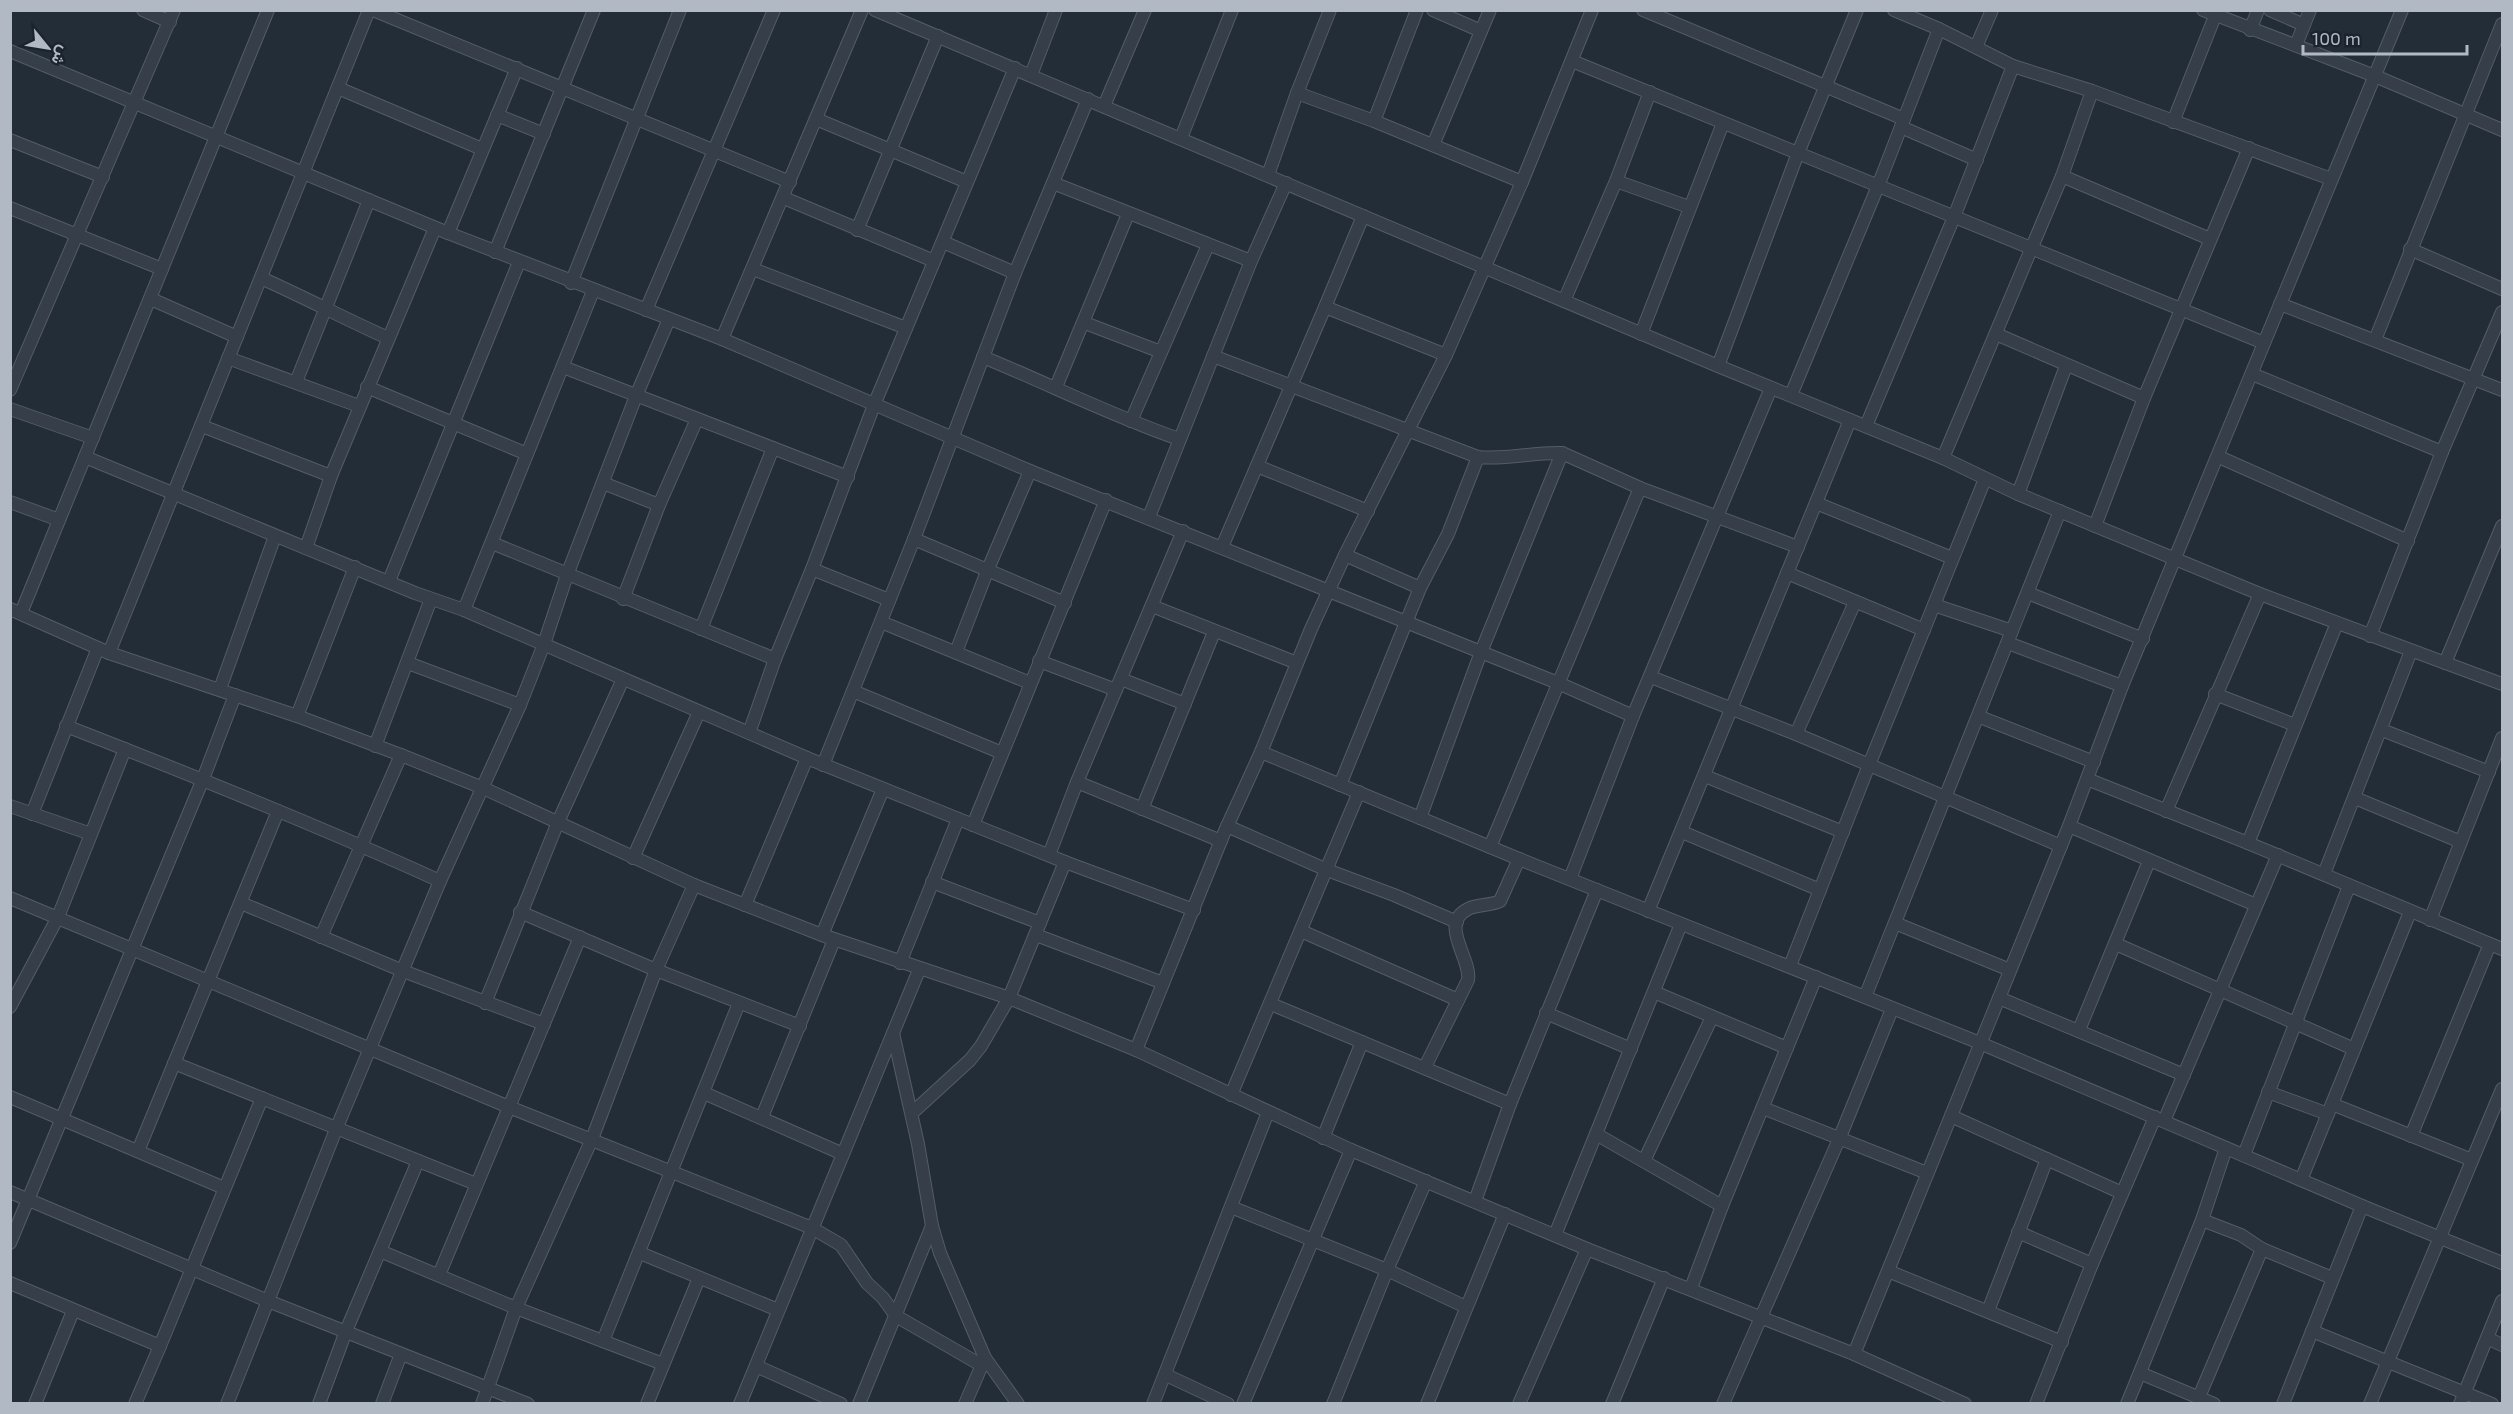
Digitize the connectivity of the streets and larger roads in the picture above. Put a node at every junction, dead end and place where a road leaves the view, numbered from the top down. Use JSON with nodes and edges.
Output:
{"nodes":[{"id":1,"x":143,"y":10,"type":"edge"},
{"id":2,"x":268,"y":10,"type":"edge"},
{"id":3,"x":371,"y":10,"type":"edge"},
{"id":4,"x":594,"y":10,"type":"edge"},
{"id":5,"x":680,"y":10,"type":"edge"},
{"id":6,"x":774,"y":10,"type":"edge"},
{"id":7,"x":862,"y":10,"type":"edge"},
{"id":8,"x":874,"y":10,"type":"edge"},
{"id":9,"x":1056,"y":10,"type":"edge"},
{"id":10,"x":1145,"y":10,"type":"edge"},
{"id":11,"x":1232,"y":10,"type":"edge"},
{"id":12,"x":1330,"y":10,"type":"edge"},
{"id":13,"x":1417,"y":10,"type":"edge"},
{"id":14,"x":1433,"y":10,"type":"edge"},
{"id":15,"x":1490,"y":10,"type":"edge"},
{"id":16,"x":1592,"y":10,"type":"edge"},
{"id":17,"x":1643,"y":10,"type":"edge"},
{"id":18,"x":1857,"y":10,"type":"edge"},
{"id":19,"x":1894,"y":10,"type":"edge"},
{"id":20,"x":1992,"y":10,"type":"edge"},
{"id":21,"x":2258,"y":10,"type":"edge"},
{"id":22,"x":2270,"y":10,"type":"edge"},
{"id":23,"x":2310,"y":10,"type":"edge"},
{"id":24,"x":2402,"y":10,"type":"edge"},
{"id":25,"x":2209,"y":12,"type":"edge"},
{"id":26,"x":2288,"y":14,"type":"edge"},
{"id":27,"x":172,"y":16,"type":"edge"},
{"id":28,"x":2502,"y":24,"type":"edge"},
{"id":29,"x":2304,"y":26,"type":"junction"},
{"id":30,"x":1939,"y":29,"type":"junction"},
{"id":31,"x":1481,"y":30,"type":"junction"},
{"id":32,"x":2250,"y":30,"type":"junction"},
{"id":33,"x":938,"y":36,"type":"junction"},
{"id":34,"x":2277,"y":40,"type":"junction"},
{"id":35,"x":2296,"y":45,"type":"junction"},
{"id":36,"x":1977,"y":47,"type":"junction"},
{"id":37,"x":10,"y":51,"type":"edge"},
{"id":38,"x":1572,"y":61,"type":"junction"},
{"id":39,"x":2013,"y":66,"type":"junction"},
{"id":40,"x":517,"y":68,"type":"junction"},
{"id":41,"x":1015,"y":68,"type":"junction"},
{"id":42,"x":1031,"y":75,"type":"junction"},
{"id":43,"x":2375,"y":76,"type":"junction"},
{"id":44,"x":563,"y":87,"type":"junction"},
{"id":45,"x":1826,"y":87,"type":"junction"},
{"id":46,"x":338,"y":88,"type":"junction"},
{"id":47,"x":2092,"y":91,"type":"junction"},
{"id":48,"x":1650,"y":92,"type":"junction"},
{"id":49,"x":1297,"y":93,"type":"junction"},
{"id":50,"x":1088,"y":99,"type":"junction"},
{"id":51,"x":135,"y":102,"type":"junction"},
{"id":52,"x":1104,"y":106,"type":"junction"},
{"id":53,"x":2464,"y":114,"type":"junction"},
{"id":54,"x":497,"y":116,"type":"junction"},
{"id":55,"x":637,"y":119,"type":"junction"},
{"id":56,"x":816,"y":119,"type":"junction"},
{"id":57,"x":1374,"y":121,"type":"junction"},
{"id":58,"x":2173,"y":122,"type":"junction"},
{"id":59,"x":1723,"y":123,"type":"junction"},
{"id":60,"x":1902,"y":123,"type":"junction"},
{"id":61,"x":2502,"y":130,"type":"edge"},
{"id":62,"x":544,"y":134,"type":"junction"},
{"id":63,"x":217,"y":136,"type":"junction"},
{"id":64,"x":1181,"y":138,"type":"junction"},
{"id":65,"x":10,"y":140,"type":"edge"},
{"id":66,"x":1433,"y":145,"type":"junction"},
{"id":67,"x":2248,"y":148,"type":"junction"},
{"id":68,"x":482,"y":149,"type":"junction"},
{"id":69,"x":715,"y":149,"type":"junction"},
{"id":70,"x":890,"y":151,"type":"junction"},
{"id":71,"x":1798,"y":153,"type":"junction"},
{"id":72,"x":1977,"y":159,"type":"junction"},
{"id":73,"x":305,"y":175,"type":"junction"},
{"id":74,"x":1268,"y":175,"type":"junction"},
{"id":75,"x":103,"y":177,"type":"junction"},
{"id":76,"x":2062,"y":177,"type":"junction"},
{"id":77,"x":2331,"y":179,"type":"junction"},
{"id":78,"x":1616,"y":181,"type":"junction"},
{"id":79,"x":790,"y":182,"type":"junction"},
{"id":80,"x":967,"y":182,"type":"junction"},
{"id":81,"x":1522,"y":182,"type":"junction"},
{"id":82,"x":1053,"y":183,"type":"junction"},
{"id":83,"x":1286,"y":183,"type":"junction"},
{"id":84,"x":1878,"y":186,"type":"junction"},
{"id":85,"x":784,"y":198,"type":"junction"},
{"id":86,"x":369,"y":200,"type":"junction"},
{"id":87,"x":1689,"y":207,"type":"junction"},
{"id":88,"x":10,"y":208,"type":"edge"},
{"id":89,"x":1128,"y":214,"type":"junction"},
{"id":90,"x":1363,"y":216,"type":"junction"},
{"id":91,"x":1954,"y":217,"type":"junction"},
{"id":92,"x":435,"y":228,"type":"junction"},
{"id":93,"x":857,"y":230,"type":"junction"},
{"id":94,"x":447,"y":233,"type":"junction"},
{"id":95,"x":78,"y":236,"type":"junction"},
{"id":96,"x":2210,"y":238,"type":"junction"},
{"id":97,"x":942,"y":242,"type":"junction"},
{"id":98,"x":1208,"y":245,"type":"junction"},
{"id":99,"x":2032,"y":248,"type":"junction"},
{"id":100,"x":2410,"y":249,"type":"junction"},
{"id":101,"x":495,"y":252,"type":"junction"},
{"id":102,"x":934,"y":261,"type":"junction"},
{"id":103,"x":1251,"y":261,"type":"junction"},
{"id":104,"x":519,"y":262,"type":"junction"},
{"id":105,"x":1485,"y":267,"type":"junction"},
{"id":106,"x":162,"y":269,"type":"junction"},
{"id":107,"x":753,"y":269,"type":"junction"},
{"id":108,"x":1015,"y":273,"type":"junction"},
{"id":109,"x":261,"y":278,"type":"junction"},
{"id":110,"x":571,"y":283,"type":"junction"},
{"id":111,"x":2502,"y":289,"type":"edge"},
{"id":112,"x":593,"y":291,"type":"junction"},
{"id":113,"x":151,"y":299,"type":"junction"},
{"id":114,"x":1564,"y":301,"type":"junction"},
{"id":115,"x":2280,"y":304,"type":"junction"},
{"id":116,"x":1325,"y":307,"type":"junction"},
{"id":117,"x":327,"y":308,"type":"junction"},
{"id":118,"x":2181,"y":309,"type":"junction"},
{"id":119,"x":646,"y":310,"type":"junction"},
{"id":120,"x":2502,"y":312,"type":"edge"},
{"id":121,"x":669,"y":319,"type":"junction"},
{"id":122,"x":1085,"y":323,"type":"junction"},
{"id":123,"x":906,"y":328,"type":"junction"},
{"id":124,"x":1641,"y":334,"type":"junction"},
{"id":125,"x":1996,"y":334,"type":"junction"},
{"id":126,"x":237,"y":337,"type":"junction"},
{"id":127,"x":388,"y":338,"type":"junction"},
{"id":128,"x":722,"y":339,"type":"junction"},
{"id":129,"x":2375,"y":340,"type":"junction"},
{"id":130,"x":2264,"y":343,"type":"junction"},
{"id":131,"x":1161,"y":352,"type":"junction"},
{"id":132,"x":1446,"y":355,"type":"junction"},
{"id":133,"x":1213,"y":356,"type":"junction"},
{"id":134,"x":983,"y":357,"type":"junction"},
{"id":135,"x":228,"y":358,"type":"junction"},
{"id":136,"x":1718,"y":366,"type":"junction"},
{"id":137,"x":2066,"y":366,"type":"junction"},
{"id":138,"x":563,"y":367,"type":"junction"},
{"id":139,"x":2252,"y":374,"type":"junction"},
{"id":140,"x":2474,"y":378,"type":"junction"},
{"id":141,"x":296,"y":382,"type":"junction"},
{"id":142,"x":1292,"y":384,"type":"junction"},
{"id":143,"x":367,"y":387,"type":"junction"},
{"id":144,"x":1056,"y":387,"type":"junction"},
{"id":145,"x":1771,"y":388,"type":"junction"},
{"id":146,"x":10,"y":390,"type":"edge"},
{"id":147,"x":2502,"y":390,"type":"edge"},
{"id":148,"x":1791,"y":395,"type":"junction"},
{"id":149,"x":636,"y":396,"type":"junction"},
{"id":150,"x":2144,"y":398,"type":"junction"},
{"id":151,"x":874,"y":405,"type":"junction"},
{"id":152,"x":359,"y":406,"type":"junction"},
{"id":153,"x":10,"y":409,"type":"edge"},
{"id":154,"x":697,"y":419,"type":"junction"},
{"id":155,"x":1850,"y":420,"type":"junction"},
{"id":156,"x":1131,"y":421,"type":"junction"},
{"id":157,"x":452,"y":422,"type":"junction"},
{"id":158,"x":202,"y":426,"type":"junction"},
{"id":159,"x":1866,"y":426,"type":"junction"},
{"id":160,"x":1408,"y":430,"type":"junction"},
{"id":161,"x":952,"y":436,"type":"junction"},
{"id":162,"x":93,"y":438,"type":"junction"},
{"id":163,"x":1179,"y":439,"type":"junction"},
{"id":164,"x":772,"y":448,"type":"junction"},
{"id":165,"x":2442,"y":452,"type":"junction"},
{"id":166,"x":1562,"y":453,"type":"junction"},
{"id":167,"x":527,"y":454,"type":"junction"},
{"id":168,"x":2219,"y":456,"type":"junction"},
{"id":169,"x":85,"y":457,"type":"junction"},
{"id":170,"x":1478,"y":457,"type":"junction"},
{"id":171,"x":1943,"y":459,"type":"junction"},
{"id":172,"x":1257,"y":466,"type":"junction"},
{"id":173,"x":1030,"y":471,"type":"junction"},
{"id":174,"x":331,"y":476,"type":"junction"},
{"id":175,"x":848,"y":477,"type":"junction"},
{"id":176,"x":1985,"y":478,"type":"junction"},
{"id":177,"x":603,"y":483,"type":"junction"},
{"id":178,"x":1640,"y":488,"type":"junction"},
{"id":179,"x":173,"y":493,"type":"junction"},
{"id":180,"x":2018,"y":494,"type":"junction"},
{"id":181,"x":1106,"y":500,"type":"junction"},
{"id":182,"x":10,"y":502,"type":"edge"},
{"id":183,"x":1816,"y":503,"type":"junction"},
{"id":184,"x":660,"y":505,"type":"junction"},
{"id":185,"x":1368,"y":511,"type":"junction"},
{"id":186,"x":2060,"y":511,"type":"junction"},
{"id":187,"x":1149,"y":517,"type":"junction"},
{"id":188,"x":1718,"y":518,"type":"junction"},
{"id":189,"x":59,"y":520,"type":"junction"},
{"id":190,"x":2095,"y":526,"type":"junction"},
{"id":191,"x":2502,"y":526,"type":"edge"},
{"id":192,"x":1183,"y":531,"type":"junction"},
{"id":193,"x":275,"y":536,"type":"junction"},
{"id":194,"x":914,"y":539,"type":"junction"},
{"id":195,"x":2408,"y":541,"type":"junction"},
{"id":196,"x":492,"y":543,"type":"junction"},
{"id":197,"x":1222,"y":547,"type":"junction"},
{"id":198,"x":1798,"y":547,"type":"junction"},
{"id":199,"x":306,"y":548,"type":"junction"},
{"id":200,"x":2498,"y":552,"type":"edge"},
{"id":201,"x":1345,"y":555,"type":"junction"},
{"id":202,"x":1952,"y":558,"type":"junction"},
{"id":203,"x":2176,"y":559,"type":"junction"},
{"id":204,"x":355,"y":567,"type":"junction"},
{"id":205,"x":812,"y":569,"type":"junction"},
{"id":206,"x":988,"y":569,"type":"junction"},
{"id":207,"x":1787,"y":573,"type":"junction"},
{"id":208,"x":567,"y":575,"type":"junction"},
{"id":209,"x":389,"y":581,"type":"junction"},
{"id":210,"x":1420,"y":588,"type":"junction"},
{"id":211,"x":1329,"y":591,"type":"junction"},
{"id":212,"x":2028,"y":593,"type":"junction"},
{"id":213,"x":2260,"y":594,"type":"junction"},
{"id":214,"x":431,"y":599,"type":"junction"},
{"id":215,"x":623,"y":599,"type":"junction"},
{"id":216,"x":890,"y":600,"type":"junction"},
{"id":217,"x":1855,"y":602,"type":"junction"},
{"id":218,"x":1065,"y":603,"type":"junction"},
{"id":219,"x":1934,"y":605,"type":"junction"},
{"id":220,"x":1152,"y":606,"type":"junction"},
{"id":221,"x":464,"y":610,"type":"junction"},
{"id":222,"x":16,"y":611,"type":"edge"},
{"id":223,"x":881,"y":622,"type":"junction"},
{"id":224,"x":1406,"y":622,"type":"junction"},
{"id":225,"x":2337,"y":623,"type":"junction"},
{"id":226,"x":701,"y":629,"type":"junction"},
{"id":227,"x":1924,"y":630,"type":"junction"},
{"id":228,"x":1214,"y":632,"type":"junction"},
{"id":229,"x":2370,"y":636,"type":"junction"},
{"id":230,"x":2010,"y":637,"type":"junction"},
{"id":231,"x":2143,"y":639,"type":"junction"},
{"id":232,"x":544,"y":644,"type":"junction"},
{"id":233,"x":104,"y":650,"type":"junction"},
{"id":234,"x":2411,"y":651,"type":"junction"},
{"id":235,"x":956,"y":652,"type":"junction"},
{"id":236,"x":1481,"y":652,"type":"junction"},
{"id":237,"x":775,"y":659,"type":"junction"},
{"id":238,"x":1039,"y":661,"type":"junction"},
{"id":239,"x":408,"y":663,"type":"junction"},
{"id":240,"x":1297,"y":663,"type":"junction"},
{"id":241,"x":2445,"y":663,"type":"junction"},
{"id":242,"x":1651,"y":677,"type":"junction"},
{"id":243,"x":623,"y":679,"type":"junction"},
{"id":244,"x":1030,"y":683,"type":"junction"},
{"id":245,"x":1558,"y":683,"type":"junction"},
{"id":246,"x":1119,"y":684,"type":"junction"},
{"id":247,"x":2502,"y":684,"type":"edge"},
{"id":248,"x":2122,"y":686,"type":"junction"},
{"id":249,"x":220,"y":689,"type":"junction"},
{"id":250,"x":853,"y":691,"type":"junction"},
{"id":251,"x":235,"y":694,"type":"junction"},
{"id":252,"x":2215,"y":694,"type":"junction"},
{"id":253,"x":1185,"y":704,"type":"junction"},
{"id":254,"x":520,"y":705,"type":"junction"},
{"id":255,"x":1733,"y":709,"type":"junction"},
{"id":256,"x":699,"y":712,"type":"junction"},
{"id":257,"x":297,"y":716,"type":"junction"},
{"id":258,"x":1633,"y":716,"type":"junction"},
{"id":259,"x":1980,"y":717,"type":"junction"},
{"id":260,"x":2295,"y":725,"type":"junction"},
{"id":261,"x":66,"y":726,"type":"junction"},
{"id":262,"x":2382,"y":730,"type":"junction"},
{"id":263,"x":749,"y":734,"type":"junction"},
{"id":264,"x":1796,"y":734,"type":"junction"},
{"id":265,"x":2502,"y":738,"type":"edge"},
{"id":266,"x":375,"y":746,"type":"junction"},
{"id":267,"x":125,"y":749,"type":"junction"},
{"id":268,"x":1261,"y":752,"type":"junction"},
{"id":269,"x":1002,"y":753,"type":"junction"},
{"id":270,"x":401,"y":755,"type":"junction"},
{"id":271,"x":807,"y":758,"type":"junction"},
{"id":272,"x":2094,"y":762,"type":"junction"},
{"id":273,"x":823,"y":765,"type":"junction"},
{"id":274,"x":1869,"y":765,"type":"junction"},
{"id":275,"x":2489,"y":772,"type":"junction"},
{"id":276,"x":1705,"y":776,"type":"junction"},
{"id":277,"x":203,"y":779,"type":"junction"},
{"id":278,"x":2087,"y":779,"type":"junction"},
{"id":279,"x":1077,"y":782,"type":"junction"},
{"id":280,"x":1340,"y":785,"type":"junction"},
{"id":281,"x":483,"y":788,"type":"junction"},
{"id":282,"x":883,"y":789,"type":"junction"},
{"id":283,"x":1359,"y":792,"type":"junction"},
{"id":284,"x":1945,"y":797,"type":"junction"},
{"id":285,"x":2355,"y":798,"type":"junction"},
{"id":286,"x":10,"y":806,"type":"edge"},
{"id":287,"x":1142,"y":809,"type":"junction"},
{"id":288,"x":278,"y":811,"type":"junction"},
{"id":289,"x":2166,"y":812,"type":"junction"},
{"id":290,"x":32,"y":814,"type":"junction"},
{"id":291,"x":1420,"y":818,"type":"junction"},
{"id":292,"x":958,"y":819,"type":"junction"},
{"id":293,"x":558,"y":822,"type":"junction"},
{"id":294,"x":973,"y":825,"type":"junction"},
{"id":295,"x":1227,"y":826,"type":"junction"},
{"id":296,"x":2069,"y":826,"type":"junction"},
{"id":297,"x":1682,"y":832,"type":"junction"},
{"id":298,"x":1843,"y":832,"type":"junction"},
{"id":299,"x":91,"y":834,"type":"junction"},
{"id":300,"x":1221,"y":841,"type":"junction"},
{"id":301,"x":2461,"y":842,"type":"junction"},
{"id":302,"x":2248,"y":843,"type":"junction"},
{"id":303,"x":363,"y":846,"type":"junction"},
{"id":304,"x":2061,"y":846,"type":"junction"},
{"id":305,"x":1490,"y":847,"type":"junction"},
{"id":306,"x":1049,"y":855,"type":"junction"},
{"id":307,"x":2278,"y":855,"type":"junction"},
{"id":308,"x":633,"y":858,"type":"junction"},
{"id":309,"x":1519,"y":859,"type":"junction"},
{"id":310,"x":2149,"y":861,"type":"junction"},
{"id":311,"x":1065,"y":862,"type":"junction"},
{"id":312,"x":1327,"y":870,"type":"junction"},
{"id":313,"x":2324,"y":874,"type":"junction"},
{"id":314,"x":1570,"y":879,"type":"junction"},
{"id":315,"x":440,"y":881,"type":"junction"},
{"id":316,"x":932,"y":882,"type":"junction"},
{"id":317,"x":694,"y":885,"type":"junction"},
{"id":318,"x":2349,"y":886,"type":"junction"},
{"id":319,"x":1820,"y":890,"type":"junction"},
{"id":320,"x":1597,"y":891,"type":"junction"},
{"id":321,"x":10,"y":898,"type":"edge"},
{"id":322,"x":241,"y":903,"type":"junction"},
{"id":323,"x":745,"y":905,"type":"junction"},
{"id":324,"x":2256,"y":905,"type":"junction"},
{"id":325,"x":1194,"y":910,"type":"junction"},
{"id":326,"x":1648,"y":911,"type":"junction"},
{"id":327,"x":520,"y":912,"type":"junction"},
{"id":328,"x":2410,"y":912,"type":"junction"},
{"id":329,"x":58,"y":917,"type":"junction"},
{"id":330,"x":2430,"y":920,"type":"junction"},
{"id":331,"x":1457,"y":922,"type":"junction"},
{"id":332,"x":1040,"y":923,"type":"junction"},
{"id":333,"x":1895,"y":923,"type":"junction"},
{"id":334,"x":1682,"y":924,"type":"junction"},
{"id":335,"x":1301,"y":931,"type":"junction"},
{"id":336,"x":1036,"y":935,"type":"junction"},
{"id":337,"x":321,"y":937,"type":"junction"},
{"id":338,"x":580,"y":937,"type":"junction"},
{"id":339,"x":828,"y":938,"type":"junction"},
{"id":340,"x":2116,"y":944,"type":"junction"},
{"id":341,"x":2496,"y":946,"type":"edge"},
{"id":342,"x":132,"y":950,"type":"junction"},
{"id":343,"x":900,"y":963,"type":"junction"},
{"id":344,"x":1790,"y":966,"type":"junction"},
{"id":345,"x":656,"y":970,"type":"junction"},
{"id":346,"x":919,"y":970,"type":"junction"},
{"id":347,"x":2010,"y":970,"type":"junction"},
{"id":348,"x":402,"y":971,"type":"junction"},
{"id":349,"x":1816,"y":977,"type":"junction"},
{"id":350,"x":208,"y":982,"type":"junction"},
{"id":351,"x":1163,"y":983,"type":"junction"},
{"id":352,"x":2221,"y":989,"type":"junction"},
{"id":353,"x":1654,"y":992,"type":"junction"},
{"id":354,"x":1866,"y":997,"type":"junction"},
{"id":355,"x":1009,"y":998,"type":"junction"},
{"id":356,"x":1999,"y":998,"type":"junction"},
{"id":357,"x":12,"y":1000,"type":"edge"},
{"id":358,"x":1458,"y":1000,"type":"junction"},
{"id":359,"x":485,"y":1003,"type":"junction"},
{"id":360,"x":740,"y":1003,"type":"junction"},
{"id":361,"x":1270,"y":1004,"type":"junction"},
{"id":362,"x":1892,"y":1009,"type":"junction"},
{"id":363,"x":1546,"y":1013,"type":"junction"},
{"id":364,"x":1712,"y":1017,"type":"junction"},
{"id":365,"x":544,"y":1024,"type":"junction"},
{"id":366,"x":2295,"y":1024,"type":"junction"},
{"id":367,"x":800,"y":1026,"type":"junction"},
{"id":368,"x":2079,"y":1030,"type":"junction"},
{"id":369,"x":893,"y":1033,"type":"junction"},
{"id":370,"x":1362,"y":1042,"type":"junction"},
{"id":371,"x":1980,"y":1043,"type":"junction"},
{"id":372,"x":1787,"y":1048,"type":"junction"},
{"id":373,"x":2354,"y":1048,"type":"junction"},
{"id":374,"x":371,"y":1049,"type":"junction"},
{"id":375,"x":1631,"y":1049,"type":"junction"},
{"id":376,"x":1136,"y":1050,"type":"junction"},
{"id":377,"x":174,"y":1063,"type":"junction"},
{"id":378,"x":1425,"y":1067,"type":"junction"},
{"id":379,"x":2184,"y":1075,"type":"junction"},
{"id":380,"x":2502,"y":1089,"type":"edge"},
{"id":381,"x":2268,"y":1092,"type":"junction"},
{"id":382,"x":704,"y":1093,"type":"junction"},
{"id":383,"x":1231,"y":1095,"type":"junction"},
{"id":384,"x":10,"y":1097,"type":"edge"},
{"id":385,"x":262,"y":1098,"type":"junction"},
{"id":386,"x":2500,"y":1103,"type":"edge"},
{"id":387,"x":1510,"y":1104,"type":"junction"},
{"id":388,"x":509,"y":1107,"type":"junction"},
{"id":389,"x":1763,"y":1108,"type":"junction"},
{"id":390,"x":2330,"y":1109,"type":"junction"},
{"id":391,"x":1268,"y":1112,"type":"junction"},
{"id":392,"x":912,"y":1113,"type":"junction"},
{"id":393,"x":1951,"y":1116,"type":"junction"},
{"id":394,"x":762,"y":1117,"type":"junction"},
{"id":395,"x":62,"y":1119,"type":"junction"},
{"id":396,"x":2159,"y":1119,"type":"junction"},
{"id":397,"x":338,"y":1127,"type":"junction"},
{"id":398,"x":1596,"y":1134,"type":"junction"},
{"id":399,"x":2411,"y":1136,"type":"junction"},
{"id":400,"x":1840,"y":1137,"type":"junction"},
{"id":401,"x":1323,"y":1138,"type":"junction"},
{"id":402,"x":592,"y":1139,"type":"junction"},
{"id":403,"x":2226,"y":1148,"type":"junction"},
{"id":404,"x":1351,"y":1150,"type":"junction"},
{"id":405,"x":138,"y":1151,"type":"junction"},
{"id":406,"x":843,"y":1154,"type":"junction"},
{"id":407,"x":2244,"y":1155,"type":"junction"},
{"id":408,"x":2047,"y":1159,"type":"junction"},
{"id":409,"x":2472,"y":1160,"type":"junction"},
{"id":410,"x":418,"y":1161,"type":"junction"},
{"id":411,"x":1644,"y":1161,"type":"junction"},
{"id":412,"x":671,"y":1173,"type":"junction"},
{"id":413,"x":1927,"y":1173,"type":"junction"},
{"id":414,"x":2301,"y":1180,"type":"junction"},
{"id":415,"x":1426,"y":1181,"type":"junction"},
{"id":416,"x":476,"y":1184,"type":"junction"},
{"id":417,"x":224,"y":1188,"type":"junction"},
{"id":418,"x":10,"y":1192,"type":"edge"},
{"id":419,"x":2122,"y":1193,"type":"junction"},
{"id":420,"x":27,"y":1198,"type":"junction"},
{"id":421,"x":1474,"y":1201,"type":"junction"},
{"id":422,"x":1722,"y":1206,"type":"junction"},
{"id":423,"x":2362,"y":1206,"type":"junction"},
{"id":424,"x":1231,"y":1207,"type":"junction"},
{"id":425,"x":1505,"y":1214,"type":"junction"},
{"id":426,"x":2202,"y":1220,"type":"junction"},
{"id":427,"x":932,"y":1226,"type":"junction"},
{"id":428,"x":812,"y":1228,"type":"junction"},
{"id":429,"x":2018,"y":1232,"type":"junction"},
{"id":430,"x":1555,"y":1235,"type":"junction"},
{"id":431,"x":2439,"y":1237,"type":"junction"},
{"id":432,"x":1312,"y":1240,"type":"junction"},
{"id":433,"x":10,"y":1243,"type":"edge"},
{"id":434,"x":1587,"y":1249,"type":"junction"},
{"id":435,"x":2262,"y":1249,"type":"junction"},
{"id":436,"x":380,"y":1251,"type":"junction"},
{"id":437,"x":639,"y":1253,"type":"junction"},
{"id":438,"x":2502,"y":1263,"type":"edge"},
{"id":439,"x":2092,"y":1264,"type":"junction"},
{"id":440,"x":191,"y":1268,"type":"junction"},
{"id":441,"x":1387,"y":1270,"type":"junction"},
{"id":442,"x":1888,"y":1271,"type":"junction"},
{"id":443,"x":439,"y":1275,"type":"junction"},
{"id":444,"x":699,"y":1278,"type":"junction"},
{"id":445,"x":1664,"y":1278,"type":"junction"},
{"id":446,"x":2332,"y":1278,"type":"junction"},
{"id":447,"x":10,"y":1283,"type":"edge"},
{"id":448,"x":1691,"y":1288,"type":"junction"},
{"id":449,"x":268,"y":1300,"type":"junction"},
{"id":450,"x":2502,"y":1301,"type":"edge"},
{"id":451,"x":1466,"y":1307,"type":"junction"},
{"id":452,"x":516,"y":1308,"type":"junction"},
{"id":453,"x":778,"y":1310,"type":"junction"},
{"id":454,"x":73,"y":1311,"type":"junction"},
{"id":455,"x":1988,"y":1311,"type":"junction"},
{"id":456,"x":896,"y":1316,"type":"junction"},
{"id":457,"x":1760,"y":1316,"type":"junction"},
{"id":458,"x":346,"y":1331,"type":"junction"},
{"id":459,"x":2312,"y":1331,"type":"junction"},
{"id":460,"x":2487,"y":1338,"type":"junction"},
{"id":461,"x":603,"y":1341,"type":"junction"},
{"id":462,"x":2062,"y":1342,"type":"junction"},
{"id":463,"x":2502,"y":1345,"type":"edge"},
{"id":464,"x":160,"y":1346,"type":"junction"},
{"id":465,"x":401,"y":1354,"type":"junction"},
{"id":466,"x":1854,"y":1354,"type":"junction"},
{"id":467,"x":2387,"y":1361,"type":"junction"},
{"id":468,"x":983,"y":1362,"type":"junction"},
{"id":469,"x":663,"y":1364,"type":"junction"},
{"id":470,"x":756,"y":1366,"type":"junction"},
{"id":471,"x":2140,"y":1374,"type":"junction"},
{"id":472,"x":1166,"y":1375,"type":"junction"},
{"id":473,"x":488,"y":1386,"type":"junction"},
{"id":474,"x":2199,"y":1397,"type":"junction"},
{"id":475,"x":2462,"y":1398,"type":"edge"},
{"id":476,"x":1428,"y":1401,"type":"edge"},
{"id":477,"x":39,"y":1402,"type":"edge"},
{"id":478,"x":135,"y":1404,"type":"edge"},
{"id":479,"x":227,"y":1404,"type":"edge"},
{"id":480,"x":319,"y":1404,"type":"edge"},
{"id":481,"x":382,"y":1404,"type":"edge"},
{"id":482,"x":482,"y":1404,"type":"edge"},
{"id":483,"x":528,"y":1404,"type":"edge"},
{"id":484,"x":647,"y":1404,"type":"edge"},
{"id":485,"x":740,"y":1404,"type":"edge"},
{"id":486,"x":841,"y":1404,"type":"edge"},
{"id":487,"x":859,"y":1404,"type":"edge"},
{"id":488,"x":965,"y":1404,"type":"edge"},
{"id":489,"x":1018,"y":1404,"type":"edge"},
{"id":490,"x":1153,"y":1404,"type":"edge"},
{"id":491,"x":1228,"y":1404,"type":"edge"},
{"id":492,"x":1243,"y":1404,"type":"edge"},
{"id":493,"x":1333,"y":1404,"type":"edge"},
{"id":494,"x":1441,"y":1404,"type":"edge"},
{"id":495,"x":1520,"y":1404,"type":"edge"},
{"id":496,"x":1612,"y":1404,"type":"edge"},
{"id":497,"x":1723,"y":1404,"type":"edge"},
{"id":498,"x":1965,"y":1404,"type":"edge"},
{"id":499,"x":2036,"y":1404,"type":"edge"},
{"id":500,"x":2127,"y":1404,"type":"edge"},
{"id":501,"x":2214,"y":1404,"type":"edge"},
{"id":502,"x":2283,"y":1404,"type":"edge"},
{"id":503,"x":2370,"y":1404,"type":"edge"},
{"id":504,"x":2492,"y":1404,"type":"edge"}],
"edges":[{"from":1,"to":27,"type":"street"},
{"from":2,"to":63,"type":"street"},
{"from":3,"to":40,"type":"street"},
{"from":3,"to":46,"type":"street"},
{"from":4,"to":44,"type":"street"},
{"from":5,"to":55,"type":"street"},
{"from":6,"to":69,"type":"street"},
{"from":7,"to":56,"type":"street"},
{"from":8,"to":33,"type":"street"},
{"from":9,"to":42,"type":"street"},
{"from":10,"to":52,"type":"street"},
{"from":11,"to":64,"type":"street"},
{"from":12,"to":49,"type":"street"},
{"from":13,"to":57,"type":"street"},
{"from":14,"to":31,"type":"street"},
{"from":15,"to":31,"type":"street"},
{"from":16,"to":38,"type":"street"},
{"from":17,"to":45,"type":"street"},
{"from":18,"to":45,"type":"street"},
{"from":19,"to":30,"type":"street"},
{"from":20,"to":36,"type":"street"},
{"from":21,"to":32,"type":"street"},
{"from":22,"to":26,"type":"street"},
{"from":23,"to":29,"type":"street"},
{"from":24,"to":43,"type":"street"},
{"from":25,"to":32,"type":"street"},
{"from":25,"to":58,"type":"street"},
{"from":26,"to":29,"type":"street"},
{"from":26,"to":34,"type":"street"},
{"from":27,"to":51,"type":"street"},
{"from":28,"to":53,"type":"street"},
{"from":29,"to":35,"type":"street"},
{"from":30,"to":36,"type":"street"},
{"from":30,"to":60,"type":"street"},
{"from":31,"to":66,"type":"street"},
{"from":32,"to":34,"type":"street"},
{"from":33,"to":41,"type":"street"},
{"from":33,"to":70,"type":"street"},
{"from":34,"to":35,"type":"street"},
{"from":35,"to":43,"type":"street"},
{"from":36,"to":39,"type":"street"},
{"from":37,"to":51,"type":"street"},
{"from":38,"to":48,"type":"street"},
{"from":38,"to":81,"type":"street"},
{"from":39,"to":47,"type":"street"},
{"from":39,"to":72,"type":"street"},
{"from":40,"to":44,"type":"street"},
{"from":40,"to":54,"type":"street"},
{"from":41,"to":42,"type":"street"},
{"from":41,"to":80,"type":"street"},
{"from":42,"to":50,"type":"street"},
{"from":43,"to":53,"type":"street"},
{"from":43,"to":77,"type":"street"},
{"from":44,"to":55,"type":"street"},
{"from":44,"to":62,"type":"street"},
{"from":45,"to":60,"type":"street"},
{"from":45,"to":71,"type":"street"},
{"from":46,"to":68,"type":"street"},
{"from":46,"to":73,"type":"street"},
{"from":47,"to":58,"type":"street"},
{"from":47,"to":76,"type":"street"},
{"from":48,"to":59,"type":"street"},
{"from":48,"to":78,"type":"street"},
{"from":49,"to":57,"type":"street"},
{"from":49,"to":74,"type":"street"},
{"from":50,"to":52,"type":"street"},
{"from":50,"to":82,"type":"street"},
{"from":51,"to":63,"type":"street"},
{"from":51,"to":75,"type":"street"},
{"from":52,"to":64,"type":"street"},
{"from":53,"to":61,"type":"street"},
{"from":53,"to":100,"type":"street"},
{"from":54,"to":62,"type":"street"},
{"from":54,"to":68,"type":"street"},
{"from":55,"to":69,"type":"street"},
{"from":55,"to":110,"type":"street"},
{"from":56,"to":70,"type":"street"},
{"from":56,"to":79,"type":"street"},
{"from":57,"to":66,"type":"street"},
{"from":58,"to":67,"type":"street"},
{"from":59,"to":71,"type":"street"},
{"from":59,"to":87,"type":"street"},
{"from":60,"to":72,"type":"street"},
{"from":60,"to":84,"type":"street"},
{"from":62,"to":101,"type":"street"},
{"from":63,"to":73,"type":"street"},
{"from":63,"to":106,"type":"street"},
{"from":64,"to":74,"type":"street"},
{"from":65,"to":75,"type":"street"},
{"from":66,"to":81,"type":"street"},
{"from":67,"to":77,"type":"street"},
{"from":67,"to":96,"type":"street"},
{"from":68,"to":94,"type":"street"},
{"from":69,"to":79,"type":"street"},
{"from":69,"to":119,"type":"street"},
{"from":70,"to":80,"type":"street"},
{"from":70,"to":93,"type":"street"},
{"from":71,"to":84,"type":"street"},
{"from":71,"to":136,"type":"street"},
{"from":72,"to":91,"type":"street"},
{"from":73,"to":86,"type":"street"},
{"from":73,"to":109,"type":"street"},
{"from":74,"to":83,"type":"street"},
{"from":75,"to":95,"type":"street"},
{"from":76,"to":96,"type":"street"},
{"from":76,"to":99,"type":"street"},
{"from":77,"to":115,"type":"street"},
{"from":78,"to":87,"type":"street"},
{"from":78,"to":114,"type":"street"},
{"from":79,"to":85,"type":"street"},
{"from":80,"to":97,"type":"street"},
{"from":81,"to":105,"type":"street"},
{"from":82,"to":89,"type":"street"},
{"from":82,"to":108,"type":"street"},
{"from":83,"to":90,"type":"street"},
{"from":83,"to":103,"type":"street"},
{"from":84,"to":91,"type":"street"},
{"from":84,"to":148,"type":"street"},
{"from":85,"to":93,"type":"street"},
{"from":85,"to":107,"type":"street"},
{"from":86,"to":92,"type":"street"},
{"from":86,"to":117,"type":"street"},
{"from":87,"to":124,"type":"street"},
{"from":88,"to":95,"type":"street"},
{"from":89,"to":98,"type":"street"},
{"from":89,"to":122,"type":"street"},
{"from":90,"to":105,"type":"street"},
{"from":90,"to":116,"type":"street"},
{"from":91,"to":99,"type":"street"},
{"from":91,"to":159,"type":"street"},
{"from":92,"to":94,"type":"street"},
{"from":92,"to":127,"type":"street"},
{"from":93,"to":102,"type":"street"},
{"from":94,"to":101,"type":"street"},
{"from":95,"to":106,"type":"street"},
{"from":95,"to":146,"type":"street"},
{"from":96,"to":118,"type":"street"},
{"from":97,"to":102,"type":"street"},
{"from":97,"to":108,"type":"street"},
{"from":98,"to":103,"type":"street"},
{"from":98,"to":131,"type":"street"},
{"from":99,"to":118,"type":"street"},
{"from":99,"to":125,"type":"street"},
{"from":100,"to":111,"type":"street"},
{"from":100,"to":129,"type":"street"},
{"from":101,"to":104,"type":"street"},
{"from":102,"to":123,"type":"street"},
{"from":103,"to":133,"type":"street"},
{"from":104,"to":110,"type":"street"},
{"from":104,"to":157,"type":"street"},
{"from":105,"to":114,"type":"street"},
{"from":105,"to":132,"type":"street"},
{"from":106,"to":113,"type":"street"},
{"from":107,"to":123,"type":"street"},
{"from":107,"to":128,"type":"street"},
{"from":108,"to":134,"type":"street"},
{"from":109,"to":117,"type":"street"},
{"from":109,"to":126,"type":"street"},
{"from":110,"to":112,"type":"street"},
{"from":112,"to":119,"type":"street"},
{"from":112,"to":138,"type":"street"},
{"from":113,"to":126,"type":"street"},
{"from":113,"to":162,"type":"street"},
{"from":114,"to":124,"type":"street"},
{"from":115,"to":129,"type":"street"},
{"from":115,"to":130,"type":"street"},
{"from":116,"to":132,"type":"street"},
{"from":116,"to":142,"type":"street"},
{"from":117,"to":127,"type":"street"},
{"from":117,"to":141,"type":"street"},
{"from":118,"to":130,"type":"street"},
{"from":118,"to":150,"type":"street"},
{"from":119,"to":121,"type":"street"},
{"from":120,"to":140,"type":"street"},
{"from":121,"to":128,"type":"street"},
{"from":121,"to":149,"type":"street"},
{"from":122,"to":131,"type":"street"},
{"from":122,"to":144,"type":"street"},
{"from":123,"to":151,"type":"street"},
{"from":124,"to":136,"type":"street"},
{"from":125,"to":137,"type":"street"},
{"from":125,"to":171,"type":"street"},
{"from":126,"to":135,"type":"street"},
{"from":127,"to":143,"type":"street"},
{"from":128,"to":151,"type":"street"},
{"from":129,"to":140,"type":"street"},
{"from":130,"to":139,"type":"street"},
{"from":131,"to":156,"type":"street"},
{"from":132,"to":160,"type":"street"},
{"from":133,"to":142,"type":"street"},
{"from":133,"to":163,"type":"street"},
{"from":134,"to":144,"type":"street"},
{"from":134,"to":161,"type":"street"},
{"from":135,"to":141,"type":"street"},
{"from":135,"to":158,"type":"street"},
{"from":136,"to":145,"type":"street"},
{"from":137,"to":150,"type":"street"},
{"from":137,"to":180,"type":"street"},
{"from":138,"to":149,"type":"street"},
{"from":138,"to":167,"type":"street"},
{"from":139,"to":165,"type":"street"},
{"from":139,"to":168,"type":"street"},
{"from":140,"to":147,"type":"street"},
{"from":140,"to":165,"type":"street"},
{"from":141,"to":152,"type":"street"},
{"from":142,"to":160,"type":"street"},
{"from":142,"to":172,"type":"street"},
{"from":143,"to":152,"type":"street"},
{"from":143,"to":157,"type":"street"},
{"from":144,"to":156,"type":"street"},
{"from":145,"to":148,"type":"street"},
{"from":145,"to":188,"type":"street"},
{"from":148,"to":155,"type":"street"},
{"from":149,"to":154,"type":"street"},
{"from":149,"to":177,"type":"street"},
{"from":150,"to":190,"type":"street"},
{"from":151,"to":161,"type":"street"},
{"from":151,"to":175,"type":"street"},
{"from":152,"to":174,"type":"street"},
{"from":153,"to":162,"type":"street"},
{"from":154,"to":164,"type":"street"},
{"from":154,"to":184,"type":"street"},
{"from":155,"to":159,"type":"street"},
{"from":155,"to":183,"type":"street"},
{"from":156,"to":163,"type":"street"},
{"from":157,"to":167,"type":"street"},
{"from":157,"to":209,"type":"street"},
{"from":158,"to":174,"type":"street"},
{"from":158,"to":179,"type":"street"},
{"from":159,"to":171,"type":"street"},
{"from":160,"to":170,"type":"street"},
{"from":160,"to":185,"type":"street"},
{"from":161,"to":173,"type":"street"},
{"from":161,"to":194,"type":"street"},
{"from":162,"to":169,"type":"street"},
{"from":163,"to":187,"type":"street"},
{"from":164,"to":175,"type":"street"},
{"from":164,"to":226,"type":"street"},
{"from":165,"to":195,"type":"street"},
{"from":166,"to":170,"type":"street"},
{"from":166,"to":178,"type":"street"},
{"from":166,"to":236,"type":"street"},
{"from":167,"to":196,"type":"street"},
{"from":168,"to":195,"type":"street"},
{"from":168,"to":203,"type":"street"},
{"from":169,"to":179,"type":"street"},
{"from":169,"to":189,"type":"street"},
{"from":170,"to":210,"type":"street"},
{"from":171,"to":176,"type":"street"},
{"from":172,"to":185,"type":"street"},
{"from":172,"to":197,"type":"street"},
{"from":173,"to":181,"type":"street"},
{"from":173,"to":206,"type":"street"},
{"from":174,"to":199,"type":"street"},
{"from":175,"to":205,"type":"street"},
{"from":176,"to":180,"type":"street"},
{"from":176,"to":202,"type":"street"},
{"from":177,"to":184,"type":"street"},
{"from":177,"to":208,"type":"street"},
{"from":178,"to":188,"type":"street"},
{"from":178,"to":245,"type":"street"},
{"from":179,"to":193,"type":"street"},
{"from":179,"to":233,"type":"street"},
{"from":180,"to":186,"type":"street"},
{"from":181,"to":187,"type":"street"},
{"from":181,"to":218,"type":"street"},
{"from":182,"to":189,"type":"street"},
{"from":183,"to":198,"type":"street"},
{"from":183,"to":202,"type":"street"},
{"from":184,"to":215,"type":"street"},
{"from":185,"to":201,"type":"street"},
{"from":186,"to":190,"type":"street"},
{"from":186,"to":212,"type":"street"},
{"from":187,"to":192,"type":"street"},
{"from":188,"to":198,"type":"street"},
{"from":188,"to":242,"type":"street"},
{"from":189,"to":222,"type":"street"},
{"from":190,"to":203,"type":"street"},
{"from":191,"to":200,"type":"street"},
{"from":192,"to":197,"type":"street"},
{"from":192,"to":220,"type":"street"},
{"from":193,"to":199,"type":"street"},
{"from":193,"to":249,"type":"street"},
{"from":194,"to":206,"type":"street"},
{"from":194,"to":216,"type":"street"},
{"from":195,"to":229,"type":"street"},
{"from":196,"to":208,"type":"street"},
{"from":196,"to":221,"type":"street"},
{"from":197,"to":211,"type":"street"},
{"from":198,"to":207,"type":"street"},
{"from":199,"to":204,"type":"street"},
{"from":200,"to":241,"type":"street"},
{"from":201,"to":210,"type":"street"},
{"from":201,"to":211,"type":"street"},
{"from":202,"to":219,"type":"street"},
{"from":203,"to":213,"type":"street"},
{"from":203,"to":231,"type":"street"},
{"from":204,"to":209,"type":"street"},
{"from":204,"to":257,"type":"street"},
{"from":205,"to":216,"type":"street"},
{"from":205,"to":237,"type":"street"},
{"from":206,"to":218,"type":"street"},
{"from":206,"to":235,"type":"street"},
{"from":207,"to":217,"type":"street"},
{"from":207,"to":255,"type":"street"},
{"from":208,"to":215,"type":"street"},
{"from":208,"to":232,"type":"street"},
{"from":209,"to":214,"type":"street"},
{"from":210,"to":224,"type":"street"},
{"from":211,"to":224,"type":"street"},
{"from":211,"to":240,"type":"street"},
{"from":212,"to":230,"type":"street"},
{"from":212,"to":231,"type":"street"},
{"from":213,"to":225,"type":"street"},
{"from":213,"to":252,"type":"street"},
{"from":214,"to":221,"type":"street"},
{"from":214,"to":239,"type":"street"},
{"from":215,"to":226,"type":"street"},
{"from":216,"to":223,"type":"street"},
{"from":217,"to":227,"type":"street"},
{"from":217,"to":264,"type":"street"},
{"from":218,"to":238,"type":"street"},
{"from":219,"to":227,"type":"street"},
{"from":219,"to":230,"type":"street"},
{"from":220,"to":228,"type":"street"},
{"from":220,"to":246,"type":"street"},
{"from":221,"to":232,"type":"street"},
{"from":222,"to":233,"type":"street"},
{"from":223,"to":235,"type":"street"},
{"from":223,"to":250,"type":"street"},
{"from":224,"to":236,"type":"street"},
{"from":224,"to":280,"type":"street"},
{"from":225,"to":229,"type":"street"},
{"from":225,"to":260,"type":"street"},
{"from":226,"to":237,"type":"street"},
{"from":227,"to":274,"type":"street"},
{"from":228,"to":240,"type":"street"},
{"from":228,"to":253,"type":"street"},
{"from":229,"to":234,"type":"street"},
{"from":230,"to":248,"type":"street"},
{"from":230,"to":259,"type":"street"},
{"from":231,"to":248,"type":"street"},
{"from":232,"to":243,"type":"street"},
{"from":232,"to":254,"type":"street"},
{"from":233,"to":249,"type":"street"},
{"from":233,"to":261,"type":"street"},
{"from":234,"to":241,"type":"street"},
{"from":234,"to":262,"type":"street"},
{"from":235,"to":244,"type":"street"},
{"from":236,"to":245,"type":"street"},
{"from":236,"to":291,"type":"street"},
{"from":237,"to":263,"type":"street"},
{"from":238,"to":244,"type":"street"},
{"from":238,"to":246,"type":"street"},
{"from":239,"to":254,"type":"street"},
{"from":239,"to":266,"type":"street"},
{"from":240,"to":268,"type":"street"},
{"from":241,"to":247,"type":"street"},
{"from":242,"to":255,"type":"street"},
{"from":242,"to":258,"type":"street"},
{"from":243,"to":256,"type":"street"},
{"from":243,"to":293,"type":"street"},
{"from":244,"to":269,"type":"street"},
{"from":245,"to":258,"type":"street"},
{"from":245,"to":305,"type":"street"},
{"from":246,"to":253,"type":"street"},
{"from":246,"to":279,"type":"street"},
{"from":248,"to":272,"type":"street"},
{"from":249,"to":251,"type":"street"},
{"from":250,"to":269,"type":"street"},
{"from":250,"to":273,"type":"street"},
{"from":251,"to":257,"type":"street"},
{"from":251,"to":277,"type":"street"},
{"from":252,"to":260,"type":"street"},
{"from":252,"to":289,"type":"street"},
{"from":253,"to":287,"type":"street"},
{"from":254,"to":281,"type":"street"},
{"from":255,"to":264,"type":"street"},
{"from":255,"to":276,"type":"street"},
{"from":256,"to":263,"type":"street"},
{"from":256,"to":308,"type":"street"},
{"from":257,"to":266,"type":"street"},
{"from":258,"to":314,"type":"street"},
{"from":259,"to":272,"type":"street"},
{"from":259,"to":284,"type":"street"},
{"from":260,"to":302,"type":"street"},
{"from":261,"to":267,"type":"street"},
{"from":261,"to":290,"type":"street"},
{"from":262,"to":275,"type":"street"},
{"from":262,"to":285,"type":"street"},
{"from":263,"to":271,"type":"street"},
{"from":264,"to":274,"type":"street"},
{"from":265,"to":275,"type":"street"},
{"from":266,"to":270,"type":"street"},
{"from":267,"to":277,"type":"street"},
{"from":267,"to":299,"type":"street"},
{"from":268,"to":280,"type":"street"},
{"from":268,"to":295,"type":"street"},
{"from":269,"to":294,"type":"street"},
{"from":270,"to":281,"type":"street"},
{"from":270,"to":303,"type":"street"},
{"from":271,"to":273,"type":"street"},
{"from":271,"to":323,"type":"street"},
{"from":272,"to":278,"type":"street"},
{"from":273,"to":282,"type":"street"},
{"from":274,"to":284,"type":"street"},
{"from":274,"to":298,"type":"street"},
{"from":275,"to":301,"type":"street"},
{"from":276,"to":297,"type":"street"},
{"from":276,"to":298,"type":"street"},
{"from":277,"to":288,"type":"street"},
{"from":277,"to":342,"type":"street"},
{"from":278,"to":289,"type":"street"},
{"from":278,"to":296,"type":"street"},
{"from":279,"to":287,"type":"street"},
{"from":279,"to":306,"type":"street"},
{"from":280,"to":283,"type":"street"},
{"from":281,"to":293,"type":"street"},
{"from":281,"to":315,"type":"street"},
{"from":282,"to":292,"type":"street"},
{"from":282,"to":339,"type":"street"},
{"from":283,"to":291,"type":"street"},
{"from":283,"to":312,"type":"street"},
{"from":284,"to":304,"type":"street"},
{"from":284,"to":333,"type":"street"},
{"from":285,"to":301,"type":"street"},
{"from":285,"to":313,"type":"street"},
{"from":286,"to":290,"type":"street"},
{"from":287,"to":300,"type":"street"},
{"from":288,"to":303,"type":"street"},
{"from":288,"to":322,"type":"street"},
{"from":289,"to":302,"type":"street"},
{"from":290,"to":299,"type":"street"},
{"from":291,"to":305,"type":"street"},
{"from":292,"to":294,"type":"street"},
{"from":292,"to":316,"type":"street"},
{"from":293,"to":308,"type":"street"},
{"from":293,"to":327,"type":"street"},
{"from":294,"to":306,"type":"street"},
{"from":295,"to":300,"type":"street"},
{"from":295,"to":312,"type":"street"},
{"from":296,"to":304,"type":"street"},
{"from":296,"to":310,"type":"street"},
{"from":297,"to":319,"type":"street"},
{"from":297,"to":326,"type":"street"},
{"from":298,"to":319,"type":"street"},
{"from":299,"to":329,"type":"street"},
{"from":300,"to":325,"type":"street"},
{"from":301,"to":330,"type":"street"},
{"from":302,"to":307,"type":"street"},
{"from":303,"to":315,"type":"street"},
{"from":303,"to":337,"type":"street"},
{"from":304,"to":347,"type":"street"},
{"from":305,"to":309,"type":"street"},
{"from":306,"to":311,"type":"street"},
{"from":307,"to":313,"type":"street"},
{"from":307,"to":324,"type":"street"},
{"from":308,"to":317,"type":"street"},
{"from":309,"to":314,"type":"street"},
{"from":309,"to":331,"type":"street"},
{"from":310,"to":324,"type":"street"},
{"from":310,"to":340,"type":"street"},
{"from":311,"to":325,"type":"street"},
{"from":311,"to":332,"type":"street"},
{"from":312,"to":331,"type":"street"},
{"from":312,"to":335,"type":"street"},
{"from":313,"to":318,"type":"street"},
{"from":314,"to":320,"type":"street"},
{"from":315,"to":348,"type":"street"},
{"from":316,"to":332,"type":"street"},
{"from":316,"to":343,"type":"street"},
{"from":317,"to":323,"type":"street"},
{"from":317,"to":345,"type":"street"},
{"from":318,"to":328,"type":"street"},
{"from":318,"to":366,"type":"street"},
{"from":319,"to":344,"type":"street"},
{"from":320,"to":326,"type":"street"},
{"from":320,"to":363,"type":"street"},
{"from":321,"to":329,"type":"street"},
{"from":322,"to":337,"type":"street"},
{"from":322,"to":350,"type":"street"},
{"from":323,"to":339,"type":"street"},
{"from":324,"to":352,"type":"street"},
{"from":325,"to":351,"type":"street"},
{"from":326,"to":334,"type":"street"},
{"from":327,"to":338,"type":"street"},
{"from":327,"to":359,"type":"street"},
{"from":328,"to":330,"type":"street"},
{"from":328,"to":373,"type":"street"},
{"from":329,"to":342,"type":"street"},
{"from":329,"to":357,"type":"street"},
{"from":330,"to":341,"type":"street"},
{"from":331,"to":358,"type":"street"},
{"from":332,"to":336,"type":"street"},
{"from":333,"to":347,"type":"street"},
{"from":333,"to":354,"type":"street"},
{"from":334,"to":344,"type":"street"},
{"from":334,"to":353,"type":"street"},
{"from":335,"to":358,"type":"street"},
{"from":335,"to":361,"type":"street"},
{"from":336,"to":351,"type":"street"},
{"from":336,"to":355,"type":"street"},
{"from":337,"to":348,"type":"street"},
{"from":338,"to":345,"type":"street"},
{"from":338,"to":365,"type":"street"},
{"from":339,"to":343,"type":"street"},
{"from":339,"to":367,"type":"street"},
{"from":340,"to":352,"type":"street"},
{"from":340,"to":368,"type":"street"},
{"from":341,"to":399,"type":"street"},
{"from":342,"to":350,"type":"street"},
{"from":342,"to":395,"type":"street"},
{"from":343,"to":346,"type":"street"},
{"from":344,"to":349,"type":"street"},
{"from":345,"to":360,"type":"street"},
{"from":345,"to":402,"type":"street"},
{"from":346,"to":355,"type":"street"},
{"from":346,"to":369,"type":"street"},
{"from":347,"to":356,"type":"street"},
{"from":348,"to":359,"type":"street"},
{"from":348,"to":374,"type":"street"},
{"from":349,"to":354,"type":"street"},
{"from":349,"to":372,"type":"street"},
{"from":350,"to":374,"type":"street"},
{"from":350,"to":377,"type":"street"},
{"from":351,"to":376,"type":"street"},
{"from":352,"to":366,"type":"street"},
{"from":352,"to":379,"type":"street"},
{"from":353,"to":364,"type":"street"},
{"from":353,"to":375,"type":"street"},
{"from":354,"to":362,"type":"street"},
{"from":355,"to":376,"type":"street"},
{"from":355,"to":392,"type":"street"},
{"from":356,"to":368,"type":"street"},
{"from":356,"to":371,"type":"street"},
{"from":358,"to":378,"type":"street"},
{"from":359,"to":365,"type":"street"},
{"from":360,"to":367,"type":"street"},
{"from":360,"to":382,"type":"street"},
{"from":361,"to":370,"type":"street"},
{"from":361,"to":383,"type":"street"},
{"from":362,"to":371,"type":"street"},
{"from":362,"to":400,"type":"street"},
{"from":363,"to":375,"type":"street"},
{"from":363,"to":387,"type":"street"},
{"from":364,"to":372,"type":"street"},
{"from":364,"to":411,"type":"street"},
{"from":365,"to":388,"type":"street"},
{"from":366,"to":373,"type":"street"},
{"from":366,"to":381,"type":"street"},
{"from":367,"to":394,"type":"street"},
{"from":368,"to":379,"type":"street"},
{"from":369,"to":392,"type":"street"},
{"from":369,"to":406,"type":"street"},
{"from":370,"to":378,"type":"street"},
{"from":370,"to":401,"type":"street"},
{"from":371,"to":393,"type":"street"},
{"from":371,"to":396,"type":"street"},
{"from":372,"to":389,"type":"street"},
{"from":373,"to":390,"type":"street"},
{"from":374,"to":388,"type":"street"},
{"from":374,"to":397,"type":"street"},
{"from":375,"to":398,"type":"street"},
{"from":376,"to":383,"type":"street"},
{"from":377,"to":385,"type":"street"},
{"from":377,"to":405,"type":"street"},
{"from":378,"to":387,"type":"street"},
{"from":379,"to":396,"type":"street"},
{"from":380,"to":386,"type":"street"},
{"from":381,"to":390,"type":"street"},
{"from":381,"to":407,"type":"street"},
{"from":382,"to":394,"type":"street"},
{"from":382,"to":412,"type":"street"},
{"from":383,"to":391,"type":"street"},
{"from":384,"to":395,"type":"street"},
{"from":385,"to":397,"type":"street"},
{"from":385,"to":417,"type":"street"},
{"from":386,"to":409,"type":"street"},
{"from":387,"to":421,"type":"street"},
{"from":388,"to":402,"type":"street"},
{"from":388,"to":416,"type":"street"},
{"from":389,"to":400,"type":"street"},
{"from":389,"to":422,"type":"street"},
{"from":390,"to":399,"type":"street"},
{"from":390,"to":414,"type":"street"},
{"from":391,"to":401,"type":"street"},
{"from":391,"to":424,"type":"street"},
{"from":392,"to":427,"type":"street"},
{"from":393,"to":408,"type":"street"},
{"from":393,"to":413,"type":"street"},
{"from":394,"to":406,"type":"street"},
{"from":395,"to":405,"type":"street"},
{"from":395,"to":420,"type":"street"},
{"from":396,"to":403,"type":"street"},
{"from":396,"to":419,"type":"street"},
{"from":397,"to":410,"type":"street"},
{"from":397,"to":449,"type":"street"},
{"from":398,"to":411,"type":"street"},
{"from":398,"to":430,"type":"street"},
{"from":399,"to":409,"type":"street"},
{"from":400,"to":413,"type":"street"},
{"from":400,"to":457,"type":"street"},
{"from":401,"to":404,"type":"street"},
{"from":402,"to":412,"type":"street"},
{"from":402,"to":452,"type":"street"},
{"from":403,"to":407,"type":"street"},
{"from":403,"to":426,"type":"street"},
{"from":404,"to":415,"type":"street"},
{"from":404,"to":432,"type":"street"},
{"from":405,"to":417,"type":"street"},
{"from":406,"to":428,"type":"street"},
{"from":407,"to":414,"type":"street"},
{"from":408,"to":419,"type":"street"},
{"from":408,"to":429,"type":"street"},
{"from":409,"to":431,"type":"street"},
{"from":410,"to":416,"type":"street"},
{"from":410,"to":436,"type":"street"},
{"from":411,"to":422,"type":"street"},
{"from":412,"to":428,"type":"street"},
{"from":412,"to":437,"type":"street"},
{"from":413,"to":442,"type":"street"},
{"from":414,"to":423,"type":"street"},
{"from":415,"to":421,"type":"street"},
{"from":415,"to":441,"type":"street"},
{"from":416,"to":443,"type":"street"},
{"from":417,"to":440,"type":"street"},
{"from":418,"to":420,"type":"street"},
{"from":419,"to":439,"type":"street"},
{"from":420,"to":433,"type":"street"},
{"from":420,"to":440,"type":"street"},
{"from":421,"to":425,"type":"street"},
{"from":422,"to":448,"type":"street"},
{"from":423,"to":431,"type":"street"},
{"from":423,"to":446,"type":"street"},
{"from":424,"to":432,"type":"street"},
{"from":424,"to":472,"type":"street"},
{"from":425,"to":430,"type":"street"},
{"from":425,"to":451,"type":"street"},
{"from":426,"to":435,"type":"street"},
{"from":426,"to":471,"type":"street"},
{"from":427,"to":456,"type":"street"},
{"from":427,"to":468,"type":"street"},
{"from":428,"to":453,"type":"street"},
{"from":428,"to":456,"type":"street"},
{"from":429,"to":439,"type":"street"},
{"from":429,"to":455,"type":"street"},
{"from":430,"to":434,"type":"street"},
{"from":431,"to":438,"type":"street"},
{"from":431,"to":467,"type":"street"},
{"from":432,"to":441,"type":"street"},
{"from":432,"to":492,"type":"street"},
{"from":434,"to":445,"type":"street"},
{"from":434,"to":495,"type":"street"},
{"from":435,"to":446,"type":"street"},
{"from":435,"to":474,"type":"street"},
{"from":436,"to":443,"type":"street"},
{"from":436,"to":458,"type":"street"},
{"from":437,"to":444,"type":"street"},
{"from":437,"to":461,"type":"street"},
{"from":439,"to":462,"type":"street"},
{"from":440,"to":449,"type":"street"},
{"from":440,"to":464,"type":"street"},
{"from":441,"to":451,"type":"street"},
{"from":441,"to":493,"type":"street"},
{"from":442,"to":455,"type":"street"},
{"from":442,"to":466,"type":"street"},
{"from":443,"to":452,"type":"street"},
{"from":444,"to":453,"type":"street"},
{"from":444,"to":469,"type":"street"},
{"from":445,"to":448,"type":"street"},
{"from":445,"to":496,"type":"street"},
{"from":446,"to":459,"type":"street"},
{"from":447,"to":454,"type":"street"},
{"from":448,"to":457,"type":"street"},
{"from":449,"to":458,"type":"street"},
{"from":449,"to":479,"type":"street"},
{"from":450,"to":460,"type":"street"},
{"from":451,"to":476,"type":"street"},
{"from":452,"to":461,"type":"street"},
{"from":452,"to":473,"type":"street"},
{"from":453,"to":470,"type":"street"},
{"from":454,"to":464,"type":"street"},
{"from":454,"to":477,"type":"street"},
{"from":455,"to":462,"type":"street"},
{"from":456,"to":468,"type":"street"},
{"from":456,"to":487,"type":"street"},
{"from":457,"to":466,"type":"street"},
{"from":457,"to":497,"type":"street"},
{"from":458,"to":465,"type":"street"},
{"from":458,"to":480,"type":"street"},
{"from":459,"to":467,"type":"street"},
{"from":459,"to":502,"type":"street"},
{"from":460,"to":463,"type":"street"},
{"from":460,"to":475,"type":"street"},
{"from":461,"to":469,"type":"street"},
{"from":462,"to":499,"type":"street"},
{"from":464,"to":478,"type":"street"},
{"from":465,"to":473,"type":"street"},
{"from":465,"to":481,"type":"street"},
{"from":466,"to":498,"type":"street"},
{"from":467,"to":475,"type":"street"},
{"from":467,"to":503,"type":"street"},
{"from":468,"to":488,"type":"street"},
{"from":468,"to":489,"type":"street"},
{"from":469,"to":484,"type":"street"},
{"from":470,"to":485,"type":"street"},
{"from":470,"to":486,"type":"street"},
{"from":471,"to":474,"type":"street"},
{"from":471,"to":500,"type":"street"},
{"from":472,"to":490,"type":"street"},
{"from":472,"to":491,"type":"street"},
{"from":473,"to":482,"type":"street"},
{"from":473,"to":483,"type":"street"},
{"from":474,"to":501,"type":"street"},
{"from":475,"to":504,"type":"street"},
{"from":476,"to":494,"type":"street"}]}
